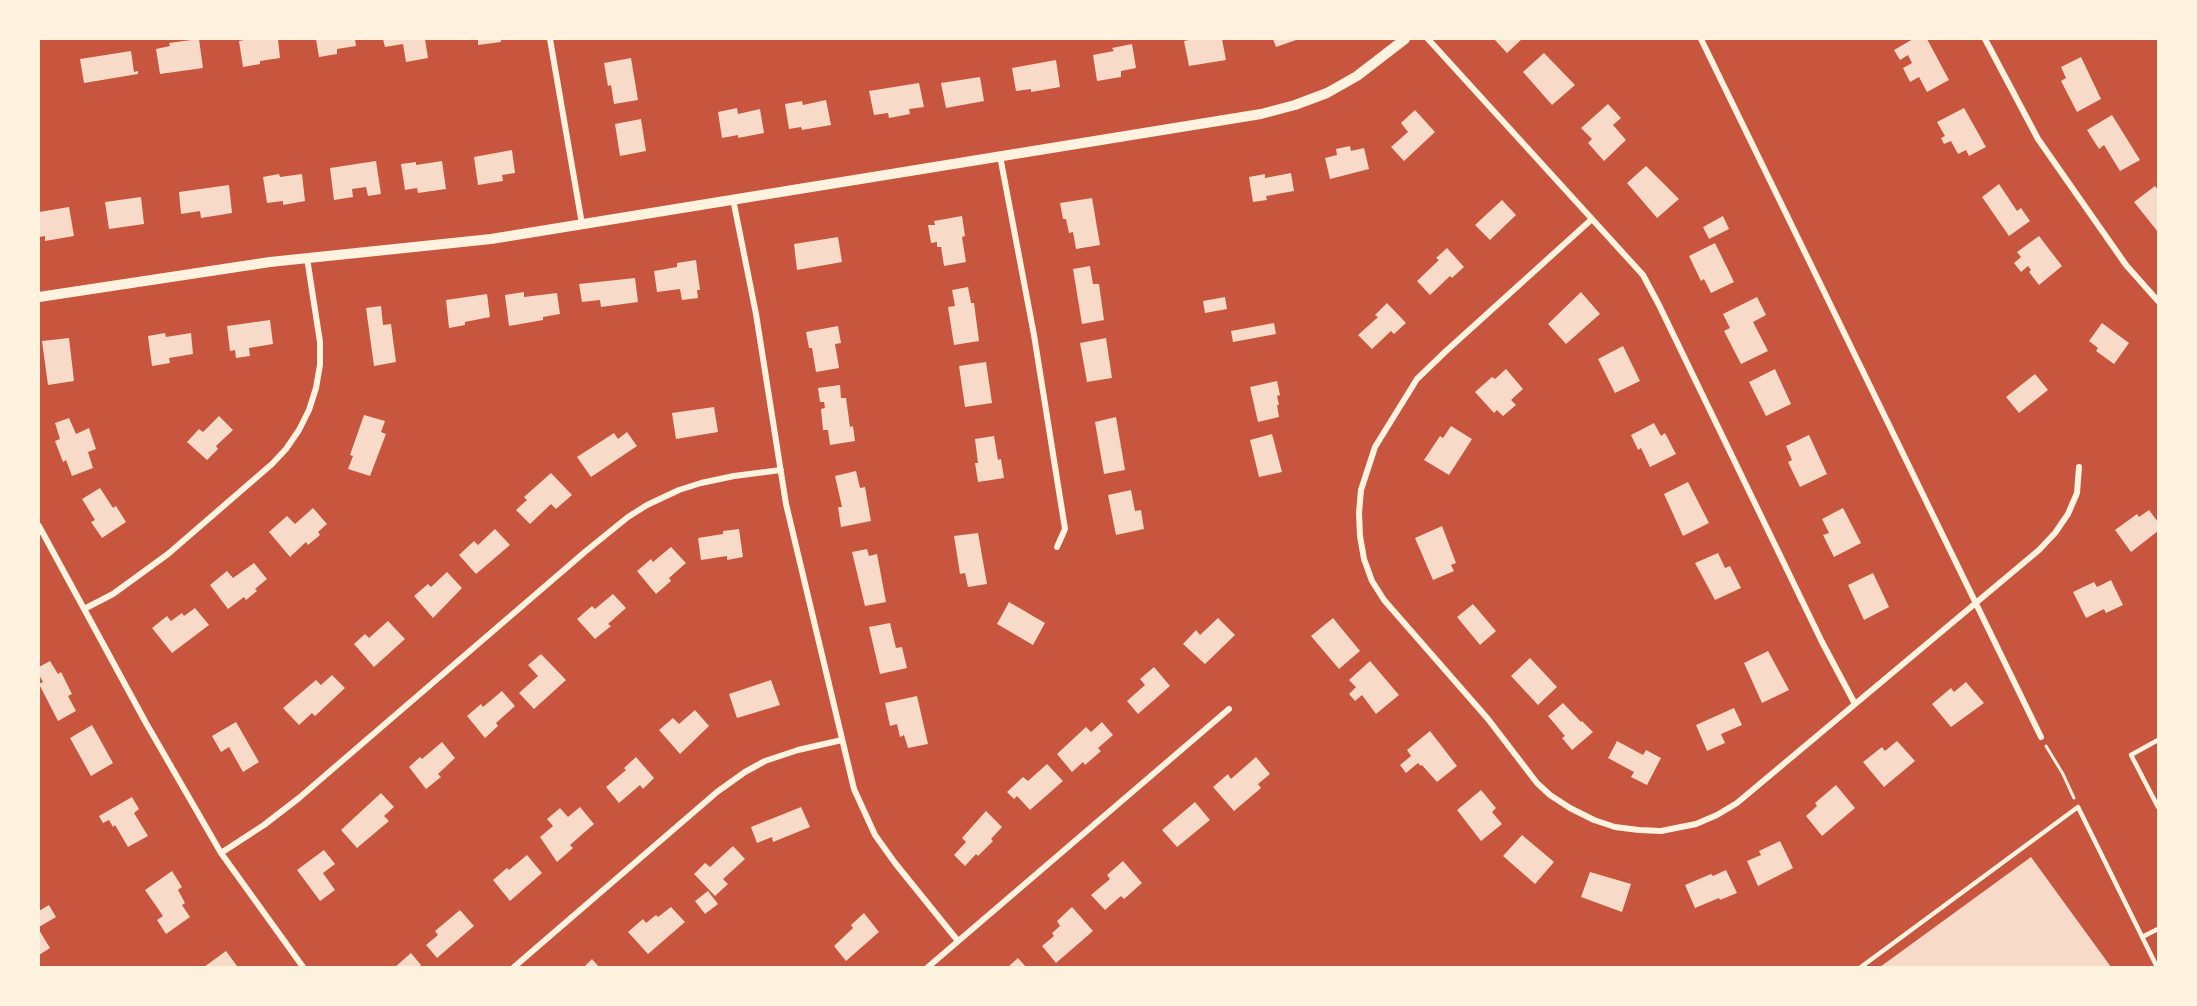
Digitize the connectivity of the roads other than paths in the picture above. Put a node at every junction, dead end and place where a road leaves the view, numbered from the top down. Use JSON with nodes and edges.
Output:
{"nodes":[{"id":1,"x":550,"y":39,"type":"edge"},
{"id":2,"x":1405,"y":39,"type":"edge"},
{"id":3,"x":1428,"y":39,"type":"edge"},
{"id":4,"x":1701,"y":39,"type":"edge"},
{"id":5,"x":1985,"y":39,"type":"edge"},
{"id":6,"x":1000,"y":156,"type":"junction"},
{"id":7,"x":733,"y":199,"type":"junction"},
{"id":8,"x":1592,"y":219,"type":"junction"},
{"id":9,"x":582,"y":224,"type":"junction"},
{"id":10,"x":307,"y":258,"type":"junction"},
{"id":11,"x":39,"y":297,"type":"edge"},
{"id":12,"x":2158,"y":300,"type":"edge"},
{"id":13,"x":2079,"y":467,"type":"dead end"},
{"id":14,"x":781,"y":470,"type":"junction"},
{"id":15,"x":39,"y":526,"type":"edge"},
{"id":16,"x":1057,"y":547,"type":"dead end"},
{"id":17,"x":1975,"y":604,"type":"junction"},
{"id":18,"x":84,"y":609,"type":"junction"},
{"id":19,"x":1855,"y":704,"type":"junction"},
{"id":20,"x":1229,"y":709,"type":"dead end"},
{"id":21,"x":2041,"y":737,"type":"road end"},
{"id":22,"x":842,"y":740,"type":"junction"},
{"id":23,"x":2158,"y":740,"type":"edge"},
{"id":24,"x":2158,"y":807,"type":"edge"},
{"id":25,"x":221,"y":853,"type":"junction"},
{"id":26,"x":2158,"y":929,"type":"edge"},
{"id":27,"x":2142,"y":937,"type":"junction"},
{"id":28,"x":958,"y":941,"type":"junction"},
{"id":29,"x":303,"y":967,"type":"edge"},
{"id":30,"x":514,"y":967,"type":"edge"},
{"id":31,"x":928,"y":967,"type":"edge"},
{"id":32,"x":1861,"y":967,"type":"edge"},
{"id":33,"x":2157,"y":967,"type":"edge"}],
"edges":[{"from":1,"to":9,"type":"street"},
{"from":2,"to":6,"type":"street"},
{"from":3,"to":8,"type":"street"},
{"from":4,"to":17,"type":"street"},
{"from":5,"to":12,"type":"street"},
{"from":6,"to":7,"type":"street"},
{"from":6,"to":16,"type":"street"},
{"from":7,"to":9,"type":"street"},
{"from":7,"to":14,"type":"street"},
{"from":8,"to":19,"type":"street"},
{"from":8,"to":19,"type":"street"},
{"from":9,"to":10,"type":"street"},
{"from":10,"to":11,"type":"street"},
{"from":10,"to":18,"type":"street"},
{"from":13,"to":17,"type":"street"},
{"from":14,"to":22,"type":"street"},
{"from":14,"to":25,"type":"street"},
{"from":15,"to":18,"type":"street"},
{"from":17,"to":19,"type":"street"},
{"from":17,"to":21,"type":"street"},
{"from":18,"to":25,"type":"street"},
{"from":20,"to":28,"type":"street"},
{"from":22,"to":28,"type":"street"},
{"from":22,"to":30,"type":"street"},
{"from":23,"to":24,"type":"lane"},
{"from":25,"to":29,"type":"street"},
{"from":26,"to":27,"type":"lane"},
{"from":27,"to":32,"type":"lane"},
{"from":27,"to":33,"type":"lane"},
{"from":28,"to":31,"type":"street"}]}
